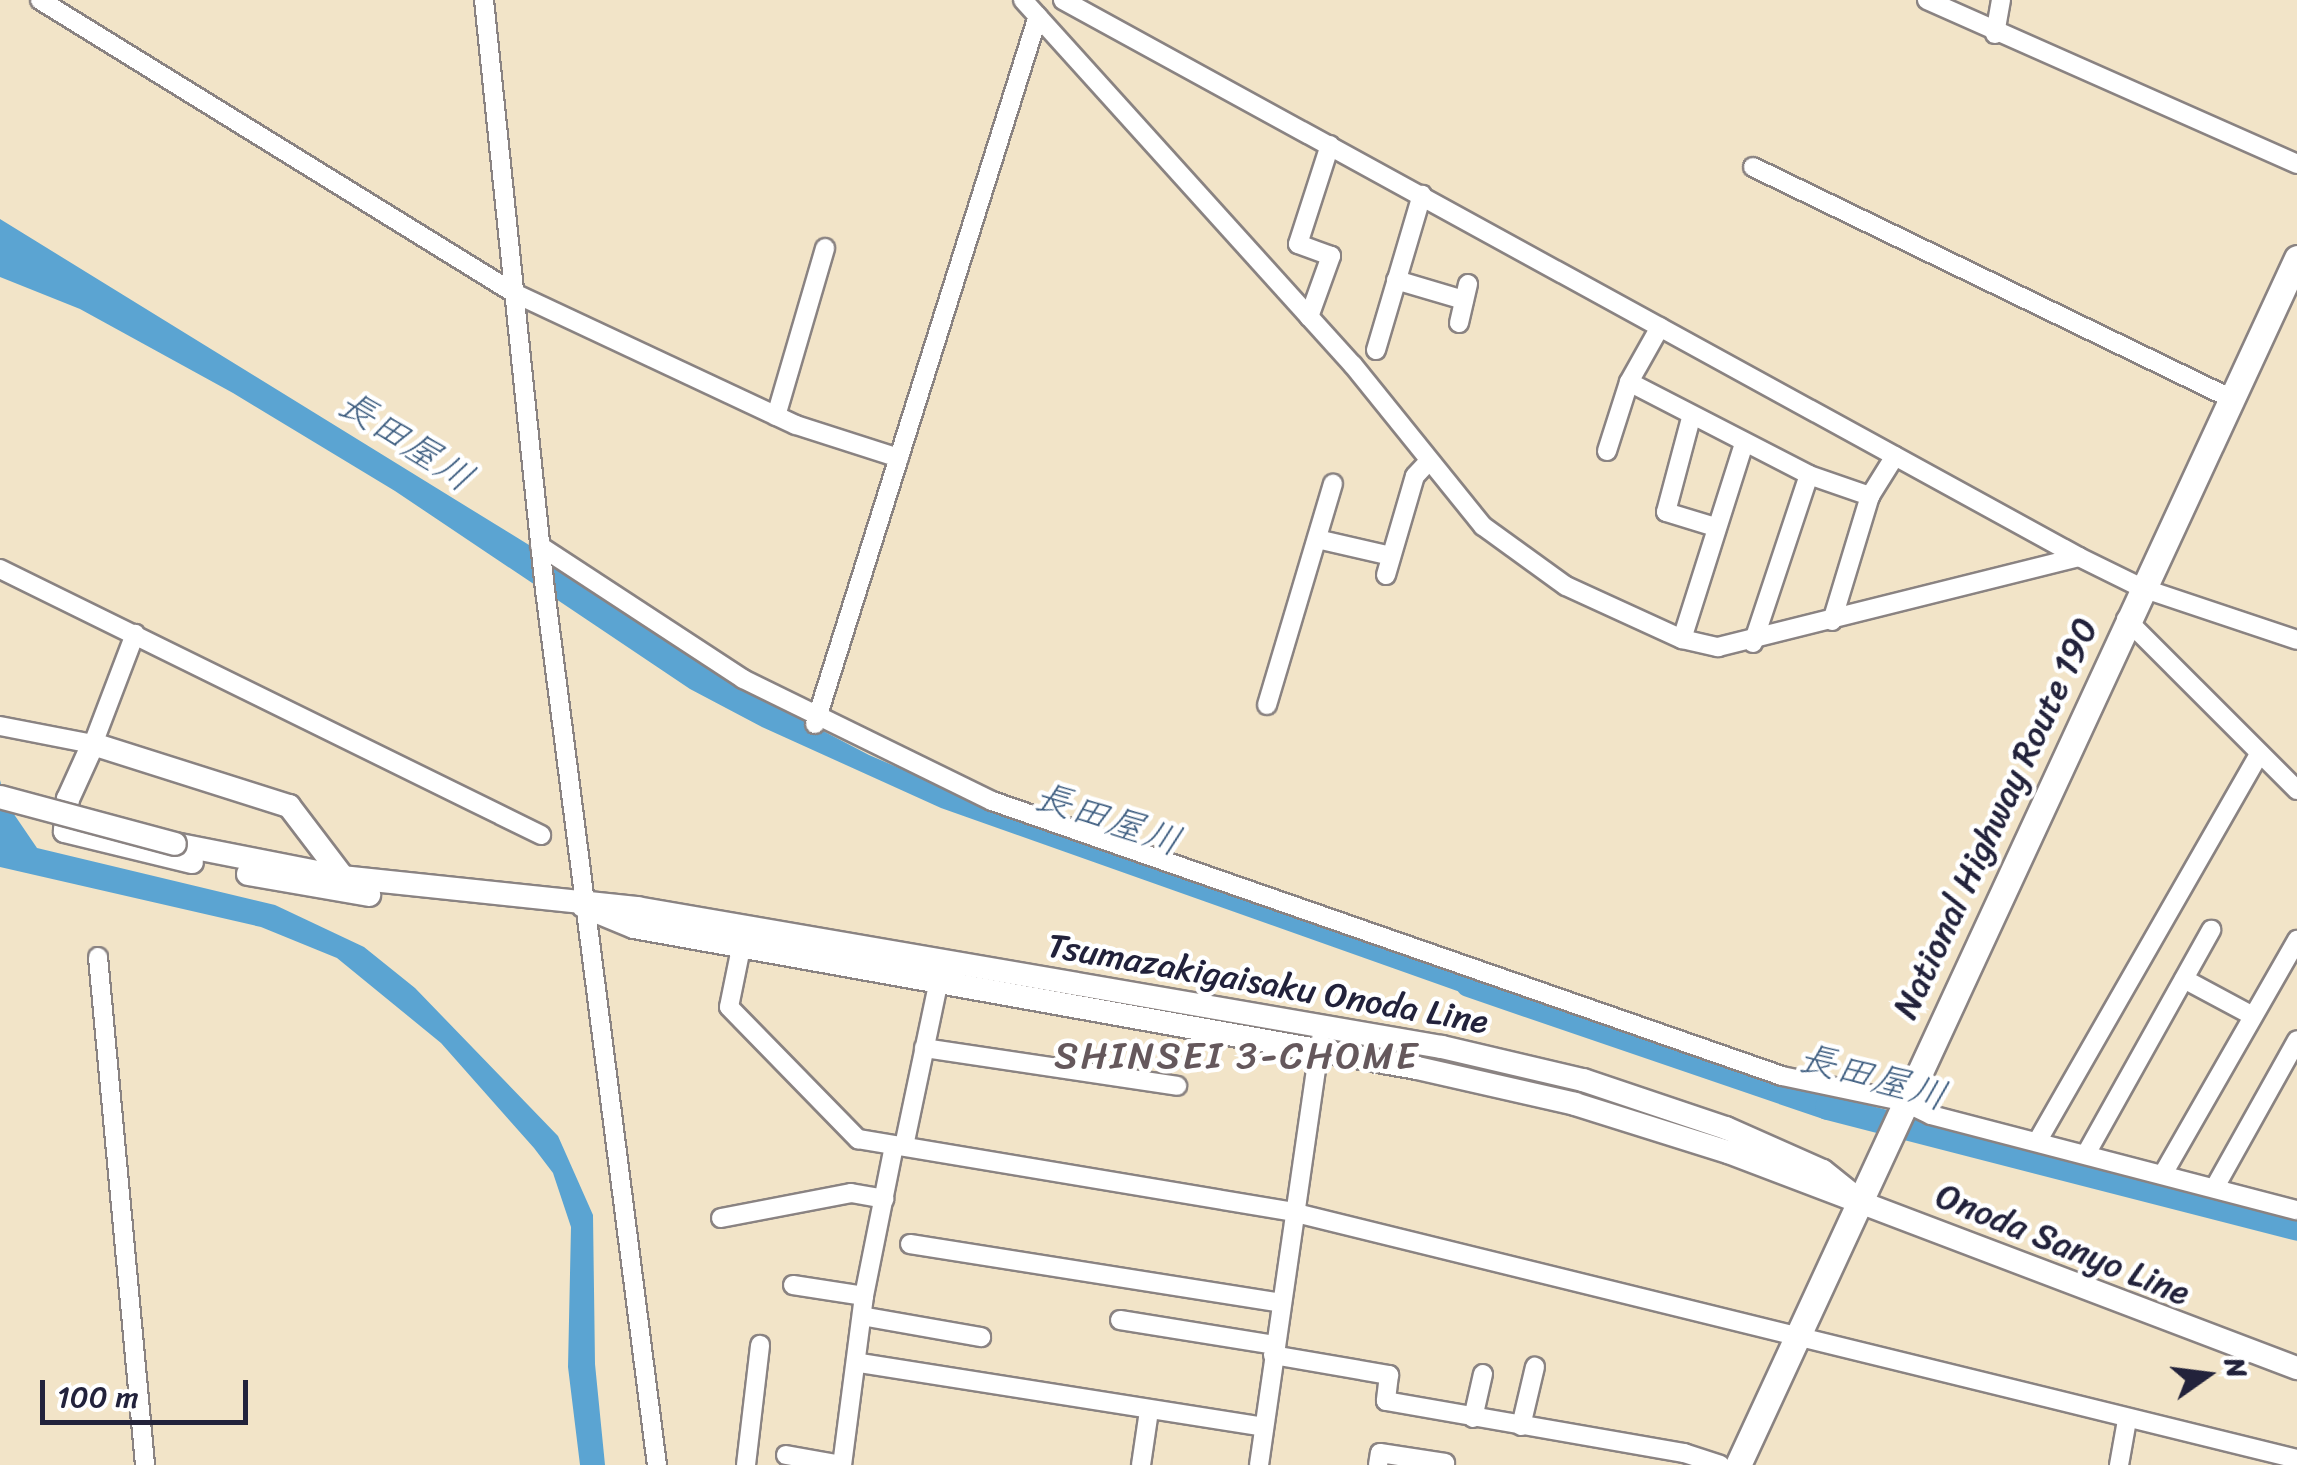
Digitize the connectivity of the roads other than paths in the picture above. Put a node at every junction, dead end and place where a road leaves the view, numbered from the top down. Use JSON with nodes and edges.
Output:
{"nodes":[{"id":1,"x":40,"y":0,"type":"edge"},
{"id":2,"x":484,"y":0,"type":"edge"},
{"id":3,"x":1023,"y":0,"type":"edge"},
{"id":4,"x":1063,"y":0,"type":"edge"},
{"id":5,"x":1927,"y":0,"type":"edge"},
{"id":6,"x":2001,"y":0,"type":"edge"},
{"id":7,"x":1094,"y":8,"type":"edge"},
{"id":8,"x":1038,"y":16,"type":"junction"},
{"id":9,"x":1994,"y":34,"type":"junction"},
{"id":10,"x":1330,"y":145,"type":"junction"},
{"id":11,"x":2297,"y":164,"type":"edge"},
{"id":12,"x":1754,"y":167,"type":"dead end"},
{"id":13,"x":1422,"y":195,"type":"junction"},
{"id":14,"x":825,"y":248,"type":"dead end"},
{"id":15,"x":2297,"y":258,"type":"edge"},
{"id":16,"x":1396,"y":280,"type":"junction"},
{"id":17,"x":514,"y":293,"type":"junction"},
{"id":18,"x":1309,"y":317,"type":"junction"},
{"id":19,"x":1459,"y":323,"type":"dead end"},
{"id":20,"x":1660,"y":327,"type":"junction"},
{"id":21,"x":1376,"y":350,"type":"dead end"},
{"id":22,"x":1629,"y":382,"type":"junction"},
{"id":23,"x":2230,"y":398,"type":"junction"},
{"id":24,"x":776,"y":416,"type":"junction"},
{"id":25,"x":1691,"y":418,"type":"junction"},
{"id":26,"x":1744,"y":443,"type":"junction"},
{"id":27,"x":1607,"y":451,"type":"dead end"},
{"id":28,"x":1894,"y":456,"type":"junction"},
{"id":29,"x":899,"y":458,"type":"junction"},
{"id":30,"x":1429,"y":461,"type":"junction"},
{"id":31,"x":1809,"y":475,"type":"junction"},
{"id":32,"x":1333,"y":484,"type":"dead end"},
{"id":33,"x":1870,"y":496,"type":"junction"},
{"id":34,"x":1715,"y":527,"type":"junction"},
{"id":35,"x":1317,"y":538,"type":"junction"},
{"id":36,"x":541,"y":549,"type":"junction"},
{"id":37,"x":2079,"y":558,"type":"junction"},
{"id":38,"x":0,"y":569,"type":"edge"},
{"id":39,"x":2142,"y":588,"type":"junction"},
{"id":40,"x":2126,"y":618,"type":"junction"},
{"id":41,"x":1832,"y":621,"type":"junction"},
{"id":42,"x":135,"y":634,"type":"junction"},
{"id":43,"x":1682,"y":639,"type":"junction"},
{"id":44,"x":2297,"y":640,"type":"edge"},
{"id":45,"x":1753,"y":643,"type":"junction"},
{"id":46,"x":1266,"y":705,"type":"dead end"},
{"id":47,"x":815,"y":721,"type":"junction"},
{"id":48,"x":0,"y":726,"type":"edge"},
{"id":49,"x":93,"y":744,"type":"junction"},
{"id":50,"x":2260,"y":753,"type":"junction"},
{"id":51,"x":2297,"y":790,"type":"edge"},
{"id":52,"x":0,"y":797,"type":"edge"},
{"id":53,"x":541,"y":835,"type":"dead end"},
{"id":54,"x":343,"y":877,"type":"junction"},
{"id":55,"x":497,"y":895,"type":"junction"},
{"id":56,"x":582,"y":906,"type":"junction"},
{"id":57,"x":2212,"y":930,"type":"dead end"},
{"id":58,"x":2297,"y":940,"type":"edge"},
{"id":59,"x":740,"y":948,"type":"junction"},
{"id":60,"x":98,"y":957,"type":"dead end"},
{"id":61,"x":2184,"y":979,"type":"junction"},
{"id":62,"x":938,"y":984,"type":"junction"},
{"id":63,"x":2253,"y":1016,"type":"junction"},
{"id":64,"x":1323,"y":1025,"type":"junction"},
{"id":65,"x":2297,"y":1040,"type":"edge"},
{"id":66,"x":924,"y":1048,"type":"junction"},
{"id":67,"x":1319,"y":1050,"type":"junction"},
{"id":68,"x":1177,"y":1086,"type":"dead end"},
{"id":69,"x":1900,"y":1106,"type":"junction"},
{"id":70,"x":2037,"y":1142,"type":"junction"},
{"id":71,"x":899,"y":1146,"type":"junction"},
{"id":72,"x":2086,"y":1154,"type":"junction"},
{"id":73,"x":2164,"y":1174,"type":"junction"},
{"id":74,"x":2215,"y":1187,"type":"junction"},
{"id":75,"x":884,"y":1199,"type":"junction"},
{"id":76,"x":1861,"y":1201,"type":"junction"},
{"id":77,"x":2297,"y":1210,"type":"edge"},
{"id":78,"x":1292,"y":1212,"type":"junction"},
{"id":79,"x":721,"y":1218,"type":"dead end"},
{"id":80,"x":910,"y":1244,"type":"dead end"},
{"id":81,"x":793,"y":1286,"type":"dead end"},
{"id":82,"x":864,"y":1296,"type":"junction"},
{"id":83,"x":1282,"y":1303,"type":"junction"},
{"id":84,"x":867,"y":1317,"type":"junction"},
{"id":85,"x":1120,"y":1320,"type":"dead end"},
{"id":86,"x":1797,"y":1332,"type":"junction"},
{"id":87,"x":981,"y":1336,"type":"dead end"},
{"id":88,"x":760,"y":1345,"type":"dead end"},
{"id":89,"x":1274,"y":1350,"type":"junction"},
{"id":90,"x":860,"y":1363,"type":"junction"},
{"id":91,"x":1535,"y":1367,"type":"dead end"},
{"id":92,"x":2297,"y":1368,"type":"edge"},
{"id":93,"x":1483,"y":1374,"type":"dead end"},
{"id":94,"x":1149,"y":1411,"type":"junction"},
{"id":95,"x":1474,"y":1418,"type":"junction"},
{"id":96,"x":2127,"y":1420,"type":"junction"},
{"id":97,"x":1521,"y":1426,"type":"junction"},
{"id":98,"x":1264,"y":1427,"type":"junction"},
{"id":99,"x":786,"y":1455,"type":"dead end"},
{"id":100,"x":2297,"y":1459,"type":"edge"},
{"id":101,"x":1445,"y":1463,"type":"edge"},
{"id":102,"x":144,"y":1465,"type":"edge"},
{"id":103,"x":657,"y":1465,"type":"edge"},
{"id":104,"x":746,"y":1465,"type":"edge"},
{"id":105,"x":842,"y":1465,"type":"edge"},
{"id":106,"x":1141,"y":1465,"type":"edge"},
{"id":107,"x":1259,"y":1465,"type":"edge"},
{"id":108,"x":1378,"y":1465,"type":"edge"},
{"id":109,"x":1720,"y":1465,"type":"edge"},
{"id":110,"x":1738,"y":1465,"type":"edge"},
{"id":111,"x":2119,"y":1465,"type":"edge"}],
"edges":[{"from":1,"to":17,"type":"street"},
{"from":2,"to":17,"type":"street"},
{"from":3,"to":8,"type":"street"},
{"from":4,"to":7,"type":"street"},
{"from":5,"to":9,"type":"street"},
{"from":6,"to":9,"type":"street"},
{"from":7,"to":10,"type":"street"},
{"from":8,"to":18,"type":"street"},
{"from":8,"to":29,"type":"street"},
{"from":9,"to":11,"type":"street"},
{"from":10,"to":13,"type":"street"},
{"from":10,"to":18,"type":"street"},
{"from":12,"to":23,"type":"street"},
{"from":13,"to":16,"type":"street"},
{"from":13,"to":20,"type":"street"},
{"from":14,"to":24,"type":"street"},
{"from":15,"to":23,"type":"highway","name":"National Highway Route 190"},
{"from":16,"to":19,"type":"street"},
{"from":16,"to":21,"type":"street"},
{"from":17,"to":24,"type":"street"},
{"from":17,"to":36,"type":"street"},
{"from":18,"to":30,"type":"street"},
{"from":20,"to":22,"type":"street"},
{"from":20,"to":28,"type":"street"},
{"from":22,"to":25,"type":"street"},
{"from":22,"to":27,"type":"street"},
{"from":23,"to":39,"type":"highway","name":"National Highway Route 190"},
{"from":24,"to":29,"type":"street"},
{"from":25,"to":26,"type":"street"},
{"from":25,"to":34,"type":"street"},
{"from":26,"to":31,"type":"street"},
{"from":26,"to":34,"type":"street"},
{"from":28,"to":33,"type":"street"},
{"from":28,"to":37,"type":"street"},
{"from":29,"to":47,"type":"street"},
{"from":30,"to":35,"type":"street"},
{"from":30,"to":43,"type":"street"},
{"from":31,"to":33,"type":"street"},
{"from":31,"to":45,"type":"street"},
{"from":32,"to":35,"type":"street"},
{"from":33,"to":41,"type":"street"},
{"from":34,"to":43,"type":"street"},
{"from":35,"to":46,"type":"street"},
{"from":36,"to":47,"type":"street"},
{"from":36,"to":56,"type":"street"},
{"from":37,"to":39,"type":"street"},
{"from":37,"to":41,"type":"street"},
{"from":38,"to":42,"type":"street"},
{"from":39,"to":40,"type":"highway","name":"National Highway Route 190"},
{"from":39,"to":44,"type":"street"},
{"from":40,"to":50,"type":"street"},
{"from":40,"to":69,"type":"highway","name":"National Highway Route 190"},
{"from":41,"to":45,"type":"street"},
{"from":42,"to":49,"type":"street"},
{"from":42,"to":53,"type":"street"},
{"from":43,"to":45,"type":"street"},
{"from":47,"to":69,"type":"street"},
{"from":48,"to":49,"type":"street"},
{"from":49,"to":54,"type":"main road"},
{"from":49,"to":55,"type":"main road"},
{"from":50,"to":51,"type":"street"},
{"from":50,"to":70,"type":"street"},
{"from":52,"to":54,"type":"main road","name":"Tsumazakigaisaku Onoda Line","bridge":true},
{"from":54,"to":55,"type":"main road","name":"Tsumazakigaisaku Onoda Line"},
{"from":55,"to":56,"type":"main road","name":"Tsumazakigaisaku Onoda Line"},
{"from":56,"to":59,"type":"main road","name":"Tsumazakigaisaku Onoda Line"},
{"from":56,"to":64,"type":"main road","name":"Tsumazakigaisaku Onoda Line"},
{"from":56,"to":103,"type":"street"},
{"from":57,"to":61,"type":"street"},
{"from":58,"to":63,"type":"street"},
{"from":59,"to":62,"type":"main road","name":"Tsumazakigaisaku Onoda Line"},
{"from":59,"to":71,"type":"street"},
{"from":60,"to":102,"type":"street"},
{"from":61,"to":63,"type":"street"},
{"from":61,"to":72,"type":"street"},
{"from":62,"to":66,"type":"street"},
{"from":62,"to":67,"type":"main road","name":"Tsumazakigaisaku Onoda Line"},
{"from":63,"to":73,"type":"street"},
{"from":64,"to":67,"type":"street"},
{"from":64,"to":76,"type":"main road","name":"Tsumazakigaisaku Onoda Line"},
{"from":65,"to":74,"type":"street"},
{"from":66,"to":68,"type":"street"},
{"from":66,"to":71,"type":"street"},
{"from":67,"to":76,"type":"main road","name":"Tsumazakigaisaku Onoda Line"},
{"from":67,"to":78,"type":"street"},
{"from":69,"to":70,"type":"street"},
{"from":69,"to":76,"type":"highway","name":"National Highway Route 190"},
{"from":70,"to":72,"type":"street"},
{"from":71,"to":75,"type":"street"},
{"from":71,"to":78,"type":"street"},
{"from":72,"to":73,"type":"street"},
{"from":73,"to":74,"type":"street"},
{"from":74,"to":77,"type":"street"},
{"from":75,"to":79,"type":"street"},
{"from":75,"to":82,"type":"street"},
{"from":76,"to":86,"type":"highway","name":"National Highway Route 190"},
{"from":76,"to":92,"type":"main road","name":"Onoda Sanyo Line"},
{"from":78,"to":83,"type":"street"},
{"from":78,"to":86,"type":"street"},
{"from":80,"to":83,"type":"street"},
{"from":81,"to":82,"type":"street"},
{"from":82,"to":84,"type":"street"},
{"from":83,"to":89,"type":"street"},
{"from":84,"to":87,"type":"street"},
{"from":84,"to":90,"type":"street"},
{"from":85,"to":89,"type":"street"},
{"from":86,"to":96,"type":"street"},
{"from":86,"to":110,"type":"highway","name":"National Highway Route 190"},
{"from":88,"to":104,"type":"street"},
{"from":89,"to":95,"type":"street"},
{"from":89,"to":98,"type":"street"},
{"from":90,"to":94,"type":"street"},
{"from":90,"to":105,"type":"street"},
{"from":91,"to":97,"type":"street"},
{"from":93,"to":95,"type":"street"},
{"from":94,"to":98,"type":"street"},
{"from":94,"to":106,"type":"street"},
{"from":95,"to":97,"type":"street"},
{"from":96,"to":100,"type":"street"},
{"from":96,"to":111,"type":"street"},
{"from":97,"to":109,"type":"street"},
{"from":98,"to":107,"type":"street"},
{"from":99,"to":105,"type":"street"},
{"from":101,"to":108,"type":"street"}]}
